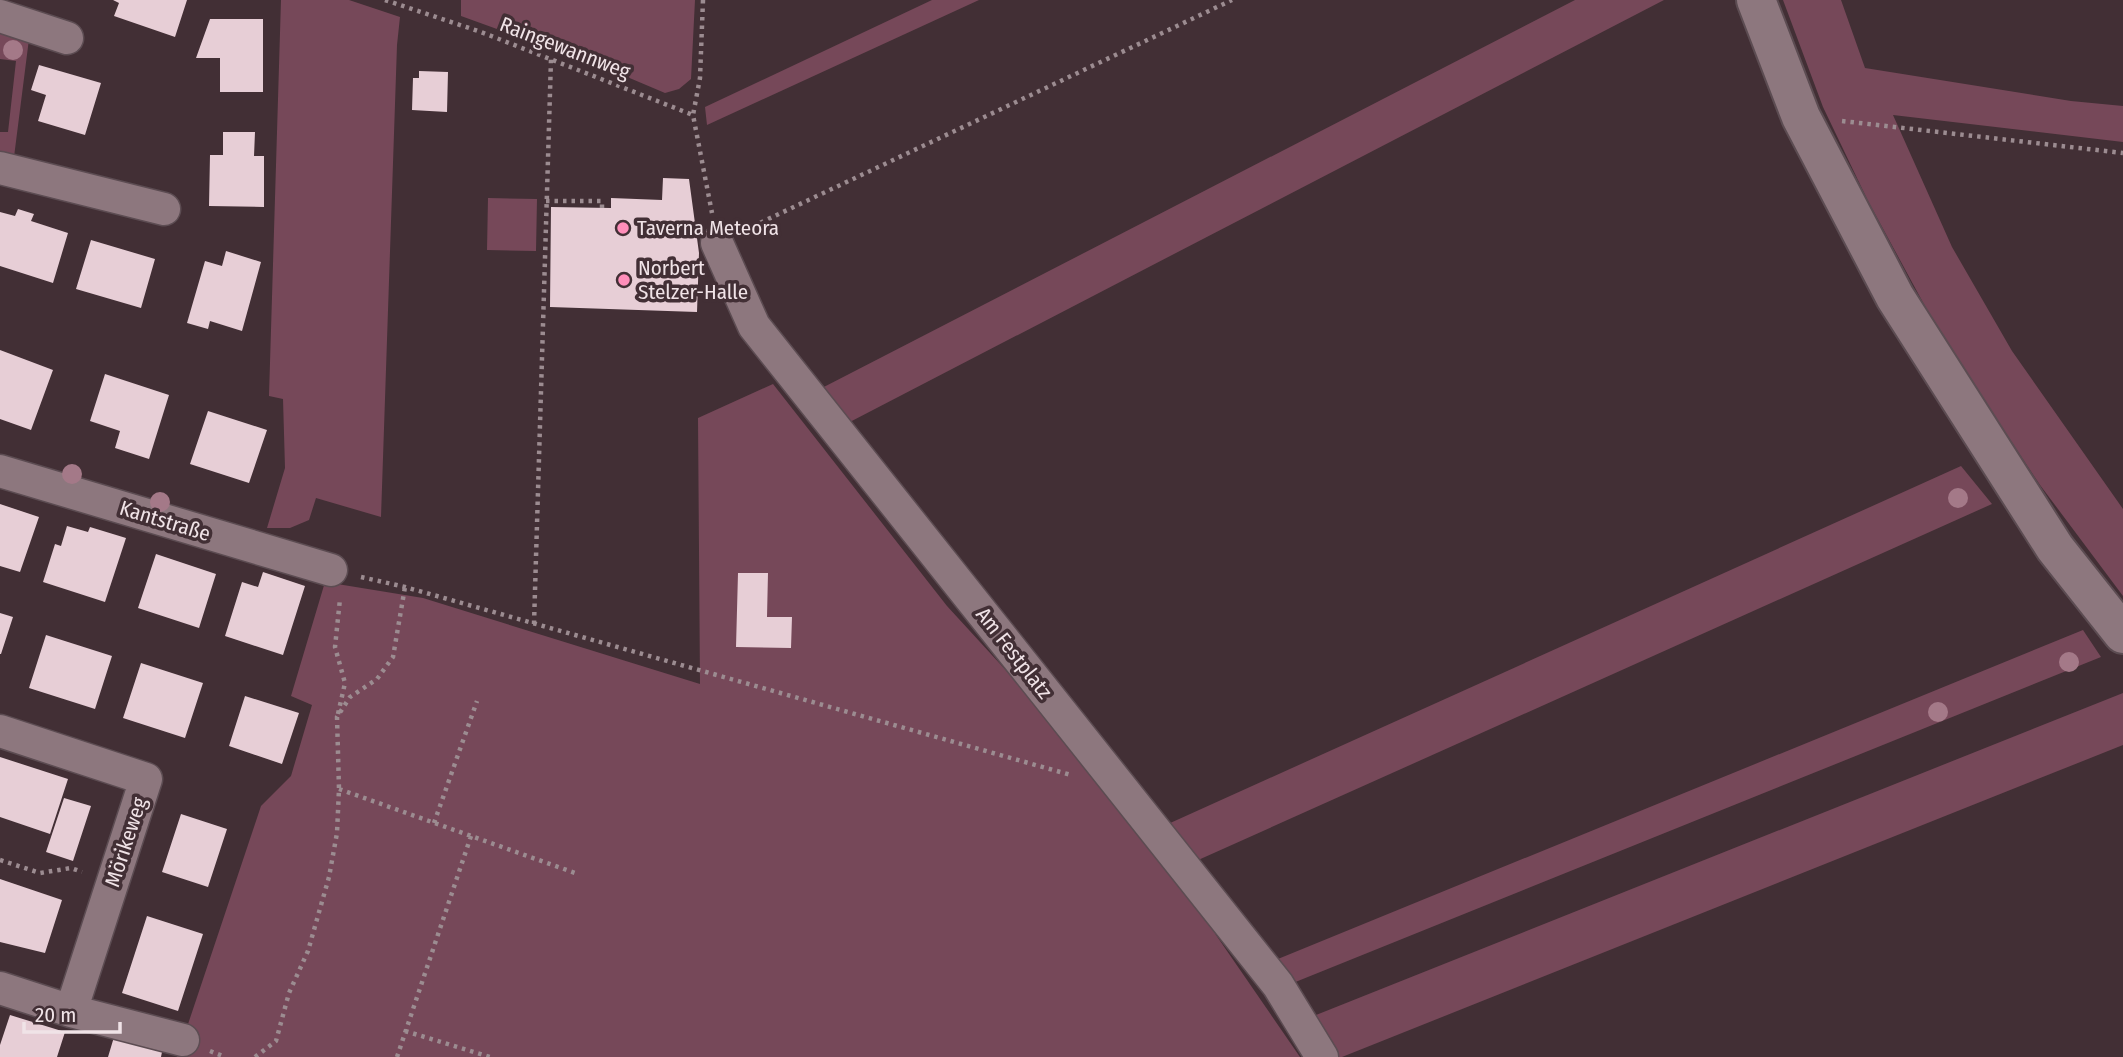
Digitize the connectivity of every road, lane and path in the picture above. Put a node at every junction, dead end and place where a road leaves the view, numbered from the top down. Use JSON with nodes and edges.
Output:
{"nodes":[{"id":1,"x":384,"y":0,"type":"edge"},
{"id":2,"x":703,"y":0,"type":"edge"},
{"id":3,"x":1232,"y":0,"type":"edge"},
{"id":4,"x":1756,"y":0,"type":"edge"},
{"id":5,"x":0,"y":16,"type":"edge"},
{"id":6,"x":67,"y":38,"type":"dead end"},
{"id":7,"x":551,"y":59,"type":"junction"},
{"id":8,"x":693,"y":115,"type":"junction"},
{"id":9,"x":1801,"y":117,"type":"junction"},
{"id":10,"x":2123,"y":153,"type":"edge"},
{"id":11,"x":0,"y":168,"type":"edge"},
{"id":12,"x":546,"y":201,"type":"junction"},
{"id":13,"x":602,"y":208,"type":"dead end"},
{"id":14,"x":164,"y":209,"type":"dead end"},
{"id":15,"x":717,"y":243,"type":"junction"},
{"id":16,"x":0,"y":471,"type":"edge"},
{"id":17,"x":338,"y":572,"type":"junction"},
{"id":18,"x":405,"y":587,"type":"junction"},
{"id":19,"x":534,"y":624,"type":"junction"},
{"id":20,"x":2123,"y":634,"type":"edge"},
{"id":21,"x":477,"y":701,"type":"dead end"},
{"id":22,"x":337,"y":717,"type":"junction"},
{"id":23,"x":0,"y":731,"type":"edge"},
{"id":24,"x":339,"y":789,"type":"junction"},
{"id":25,"x":1122,"y":790,"type":"junction"},
{"id":26,"x":434,"y":822,"type":"junction"},
{"id":27,"x":471,"y":836,"type":"junction"},
{"id":28,"x":0,"y":860,"type":"edge"},
{"id":29,"x":578,"y":874,"type":"dead end"},
{"id":30,"x":113,"y":882,"type":"junction"},
{"id":31,"x":0,"y":988,"type":"edge"},
{"id":32,"x":71,"y":1011,"type":"junction"},
{"id":33,"x":405,"y":1031,"type":"junction"},
{"id":34,"x":183,"y":1040,"type":"dead end"},
{"id":35,"x":254,"y":1057,"type":"edge"},
{"id":36,"x":397,"y":1057,"type":"edge"},
{"id":37,"x":490,"y":1057,"type":"edge"},
{"id":38,"x":1322,"y":1057,"type":"edge"}],
"edges":[{"from":1,"to":7,"type":"path","name":"Raingewannweg"},
{"from":2,"to":8,"type":"path"},
{"from":3,"to":15,"type":"path"},
{"from":4,"to":9,"type":"street"},
{"from":5,"to":6,"type":"street"},
{"from":7,"to":8,"type":"path","name":"Raingewannweg"},
{"from":7,"to":12,"type":"path"},
{"from":8,"to":15,"type":"path"},
{"from":9,"to":10,"type":"path"},
{"from":9,"to":20,"type":"street"},
{"from":11,"to":14,"type":"street"},
{"from":12,"to":13,"type":"path"},
{"from":12,"to":19,"type":"path"},
{"from":15,"to":25,"type":"street","name":"Am Festplatz"},
{"from":16,"to":17,"type":"street","name":"Kantstraße"},
{"from":17,"to":18,"type":"path"},
{"from":17,"to":22,"type":"path"},
{"from":18,"to":19,"type":"path"},
{"from":18,"to":22,"type":"path"},
{"from":19,"to":25,"type":"path"},
{"from":21,"to":26,"type":"path"},
{"from":22,"to":24,"type":"path"},
{"from":23,"to":30,"type":"street","name":"Mörikeweg"},
{"from":24,"to":26,"type":"path"},
{"from":24,"to":35,"type":"path"},
{"from":25,"to":38,"type":"street","name":"Am Festplatz"},
{"from":26,"to":27,"type":"path"},
{"from":27,"to":29,"type":"path"},
{"from":27,"to":33,"type":"path"},
{"from":28,"to":30,"type":"path"},
{"from":30,"to":32,"type":"street","name":"Mörikeweg"},
{"from":31,"to":32,"type":"street"},
{"from":32,"to":34,"type":"street"},
{"from":33,"to":36,"type":"path"},
{"from":33,"to":37,"type":"path"}]}
